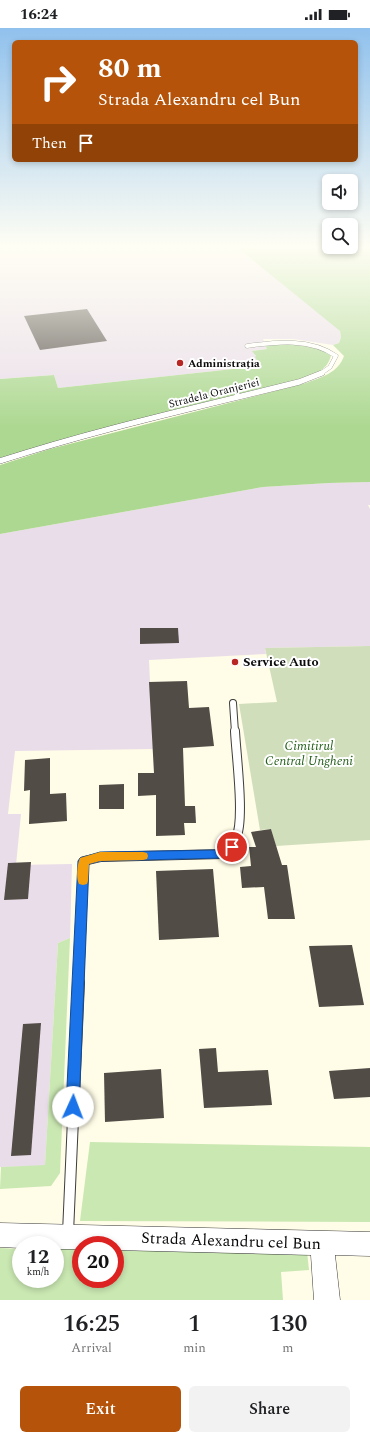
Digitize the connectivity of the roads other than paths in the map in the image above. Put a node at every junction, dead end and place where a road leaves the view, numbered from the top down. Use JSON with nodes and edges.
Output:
{"nodes":[{"id":1,"x":247,"y":346,"type":"dead end"},
{"id":2,"x":0,"y":461,"type":"edge"},
{"id":3,"x":233,"y":703,"type":"dead end"},
{"id":4,"x":0,"y":1235,"type":"edge"},
{"id":5,"x":68,"y":1237,"type":"junction"},
{"id":6,"x":322,"y":1244,"type":"junction"},
{"id":7,"x":370,"y":1244,"type":"edge"},
{"id":8,"x":327,"y":1300,"type":"edge"}],
"edges":[{"from":1,"to":2,"type":"lane","name":"Stradela Oranjeriei"},
{"from":3,"to":5,"type":"lane"},
{"from":4,"to":5,"type":"street","name":"Strada Alexandru cel Bun"},
{"from":5,"to":6,"type":"street","name":"Strada Alexandru cel Bun"},
{"from":6,"to":7,"type":"street","name":"Strada Alexandru cel Bun"},
{"from":6,"to":8,"type":"street"}]}
